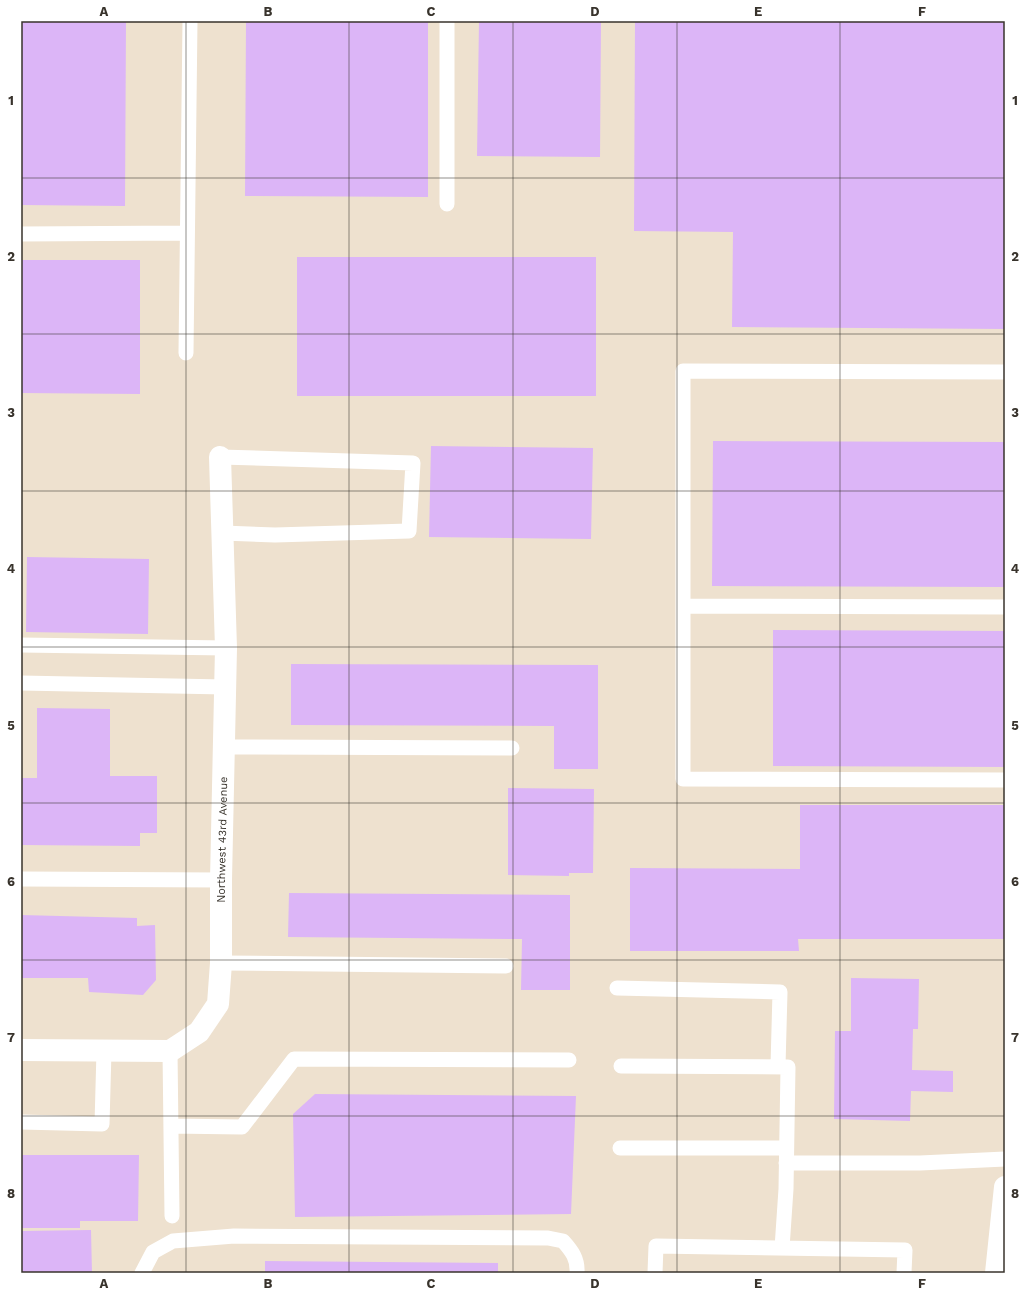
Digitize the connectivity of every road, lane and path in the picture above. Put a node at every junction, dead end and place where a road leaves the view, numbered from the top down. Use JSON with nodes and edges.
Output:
{"nodes":[{"id":1,"x":190,"y":21,"type":"edge"},
{"id":2,"x":447,"y":21,"type":"edge"},
{"id":3,"x":446,"y":204,"type":"dead end"},
{"id":4,"x":188,"y":233,"type":"junction"},
{"id":5,"x":21,"y":234,"type":"edge"},
{"id":6,"x":186,"y":353,"type":"dead end"},
{"id":7,"x":1005,"y":372,"type":"edge"},
{"id":8,"x":220,"y":457,"type":"joint"},
{"id":9,"x":222,"y":533,"type":"junction"},
{"id":10,"x":683,"y":606,"type":"junction"},
{"id":11,"x":1005,"y":607,"type":"edge"},
{"id":12,"x":21,"y":645,"type":"edge"},
{"id":13,"x":226,"y":648,"type":"junction"},
{"id":14,"x":21,"y":683,"type":"edge"},
{"id":15,"x":225,"y":688,"type":"junction"},
{"id":16,"x":224,"y":747,"type":"junction"},
{"id":17,"x":512,"y":748,"type":"dead end"},
{"id":18,"x":1005,"y":780,"type":"edge"},
{"id":19,"x":21,"y":879,"type":"edge"},
{"id":20,"x":221,"y":880,"type":"junction"},
{"id":21,"x":221,"y":963,"type":"junction"},
{"id":22,"x":506,"y":966,"type":"dead end"},
{"id":23,"x":617,"y":988,"type":"dead end"},
{"id":24,"x":21,"y":1050,"type":"edge"},
{"id":25,"x":104,"y":1051,"type":"junction"},
{"id":26,"x":170,"y":1051,"type":"junction"},
{"id":27,"x":569,"y":1060,"type":"dead end"},
{"id":28,"x":621,"y":1066,"type":"dead end"},
{"id":29,"x":778,"y":1066,"type":"junction"},
{"id":30,"x":21,"y":1122,"type":"edge"},
{"id":31,"x":171,"y":1126,"type":"junction"},
{"id":32,"x":620,"y":1148,"type":"dead end"},
{"id":33,"x":786,"y":1155,"type":"junction"},
{"id":34,"x":1005,"y":1159,"type":"edge"},
{"id":35,"x":1005,"y":1186,"type":"edge"},
{"id":36,"x":172,"y":1216,"type":"dead end"},
{"id":37,"x":782,"y":1248,"type":"junction"},
{"id":38,"x":142,"y":1273,"type":"edge"},
{"id":39,"x":577,"y":1273,"type":"edge"},
{"id":40,"x":655,"y":1273,"type":"edge"},
{"id":41,"x":904,"y":1273,"type":"edge"},
{"id":42,"x":996,"y":1273,"type":"edge"}],
"edges":[{"from":1,"to":4,"type":"lane"},
{"from":2,"to":3,"type":"lane"},
{"from":4,"to":5,"type":"lane"},
{"from":4,"to":6,"type":"lane"},
{"from":7,"to":10,"type":"lane"},
{"from":8,"to":9,"type":"street","name":"Northwest 43rd Avenue"},
{"from":8,"to":9,"type":"lane"},
{"from":9,"to":13,"type":"street","name":"Northwest 43rd Avenue"},
{"from":10,"to":11,"type":"lane"},
{"from":10,"to":18,"type":"lane"},
{"from":12,"to":13,"type":"lane"},
{"from":13,"to":15,"type":"street","name":"Northwest 43rd Avenue"},
{"from":14,"to":15,"type":"lane"},
{"from":15,"to":16,"type":"street","name":"Northwest 43rd Avenue"},
{"from":16,"to":17,"type":"lane"},
{"from":16,"to":20,"type":"street","name":"Northwest 43rd Avenue"},
{"from":19,"to":20,"type":"lane"},
{"from":20,"to":21,"type":"street","name":"Northwest 43rd Avenue"},
{"from":21,"to":22,"type":"lane"},
{"from":21,"to":26,"type":"street","name":"Northwest 43rd Avenue"},
{"from":23,"to":29,"type":"lane"},
{"from":24,"to":25,"type":"street"},
{"from":25,"to":26,"type":"street"},
{"from":25,"to":30,"type":"lane"},
{"from":26,"to":31,"type":"lane"},
{"from":27,"to":31,"type":"lane"},
{"from":28,"to":29,"type":"lane"},
{"from":29,"to":33,"type":"lane"},
{"from":31,"to":36,"type":"lane"},
{"from":32,"to":33,"type":"lane"},
{"from":33,"to":34,"type":"lane"},
{"from":33,"to":37,"type":"lane"},
{"from":35,"to":42,"type":"street"},
{"from":37,"to":40,"type":"lane"},
{"from":37,"to":41,"type":"lane"},
{"from":38,"to":39,"type":"lane"}]}
